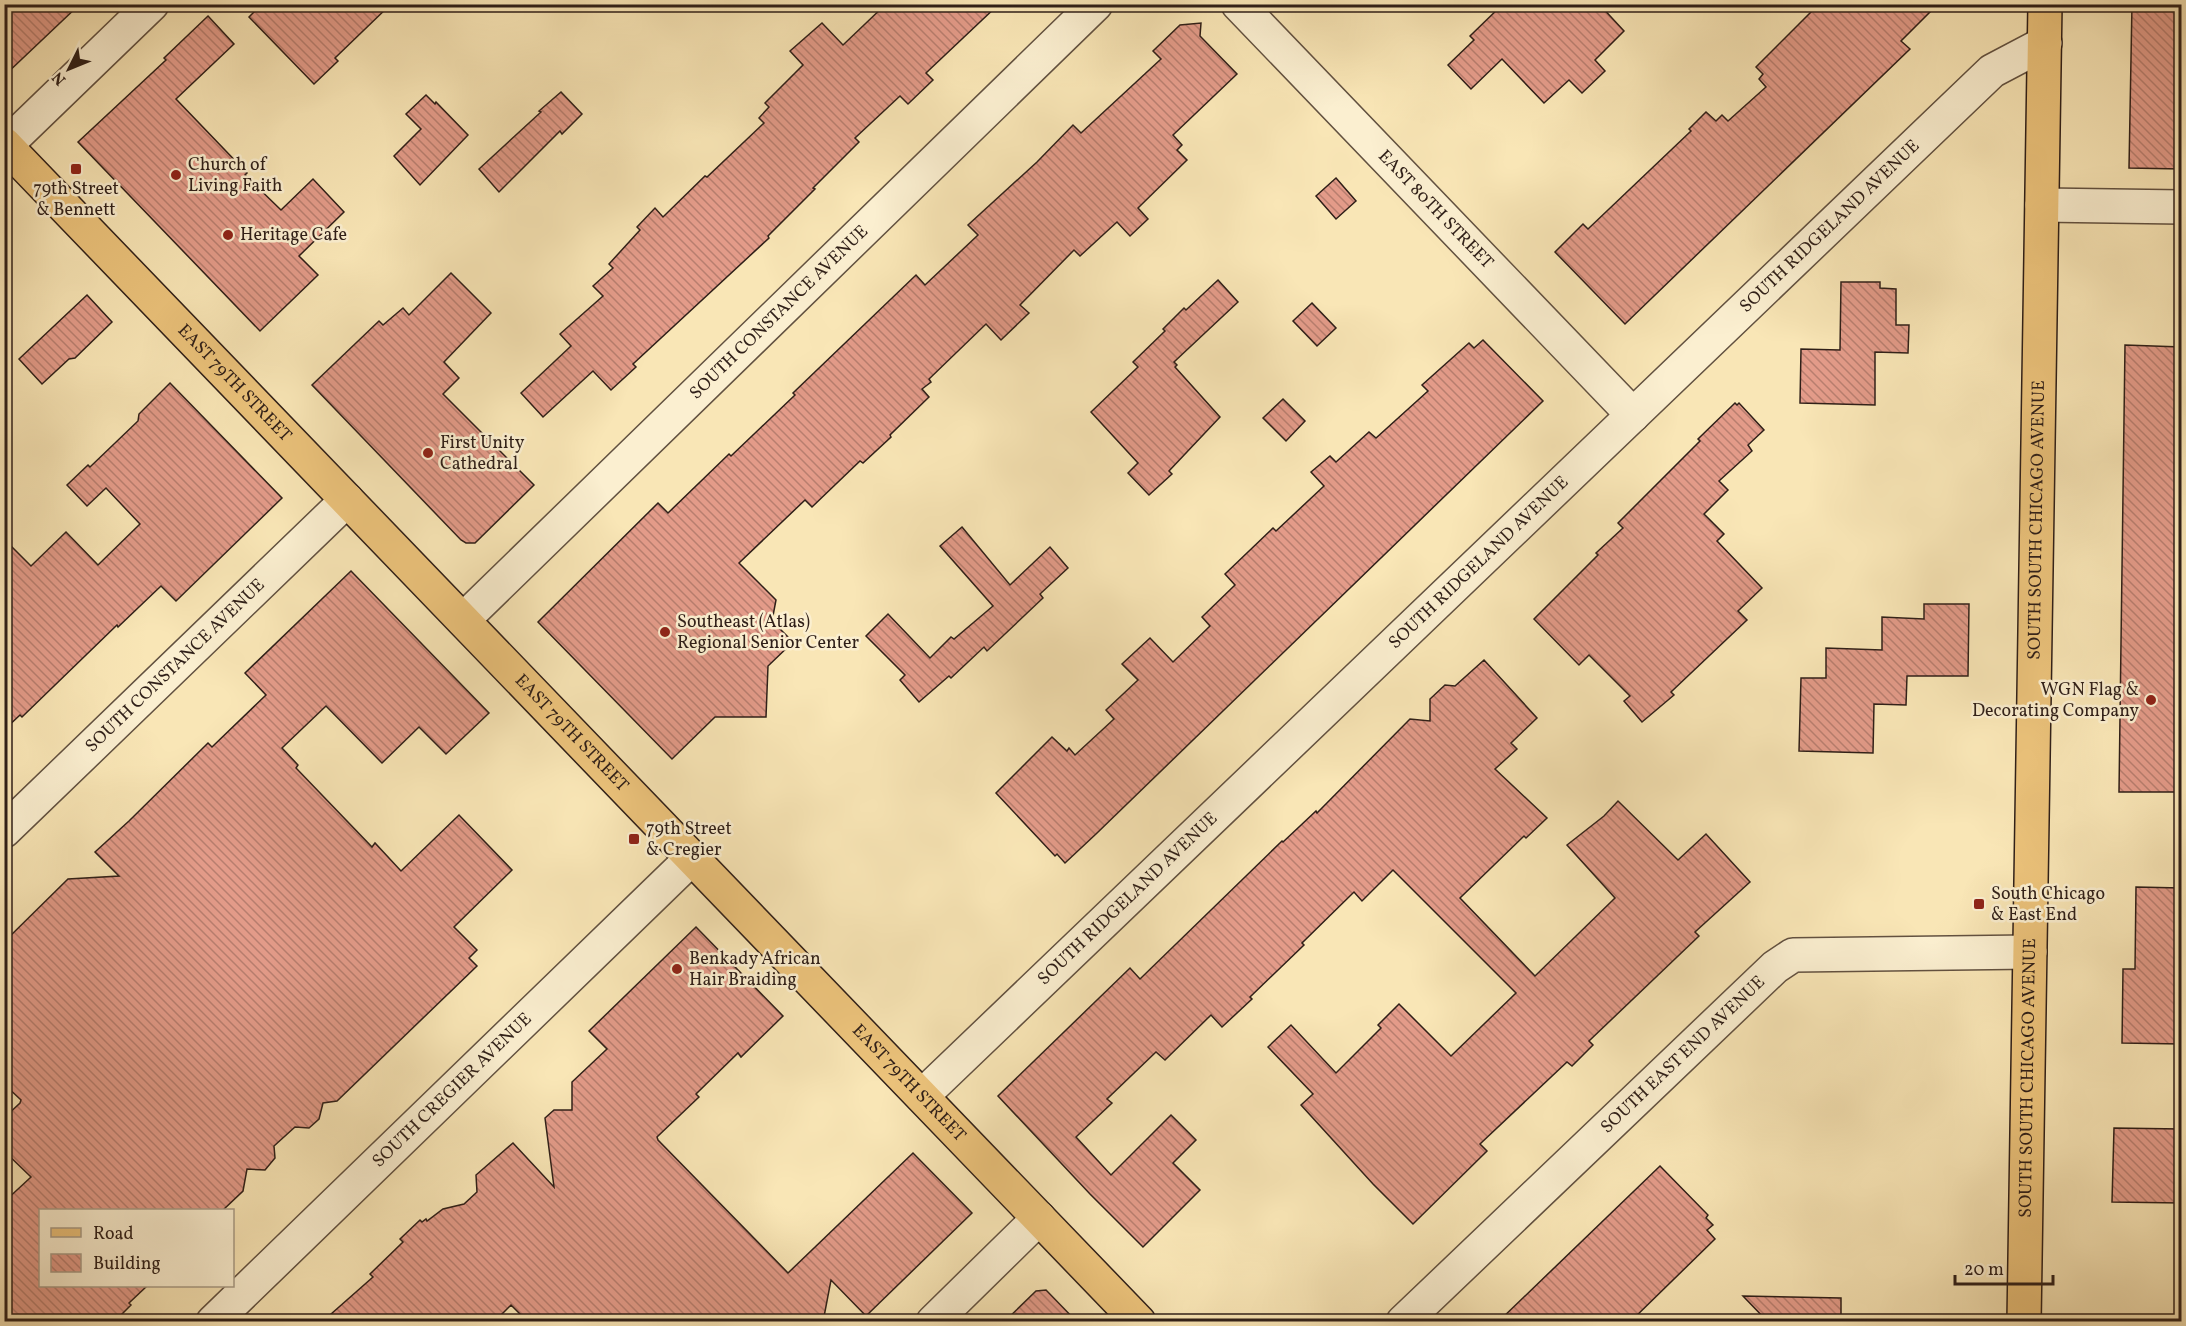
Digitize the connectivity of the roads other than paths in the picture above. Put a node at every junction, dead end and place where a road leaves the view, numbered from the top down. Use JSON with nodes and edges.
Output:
{"nodes":[{"id":1,"x":152,"y":4,"type":"edge"},
{"id":2,"x":1096,"y":4,"type":"edge"},
{"id":3,"x":1238,"y":4,"type":"edge"},
{"id":4,"x":2045,"y":4,"type":"edge"},
{"id":5,"x":2044,"y":43,"type":"junction"},
{"id":6,"x":5,"y":145,"type":"edge"},
{"id":7,"x":2042,"y":206,"type":"junction"},
{"id":8,"x":2181,"y":207,"type":"edge"},
{"id":9,"x":1633,"y":415,"type":"junction"},
{"id":10,"x":347,"y":500,"type":"junction"},
{"id":11,"x":463,"y":620,"type":"junction"},
{"id":12,"x":4,"y":831,"type":"edge"},
{"id":13,"x":692,"y":858,"type":"junction"},
{"id":14,"x":2030,"y":952,"type":"junction"},
{"id":15,"x":922,"y":1096,"type":"junction"},
{"id":16,"x":1039,"y":1218,"type":"junction"},
{"id":17,"x":213,"y":1322,"type":"edge"},
{"id":18,"x":933,"y":1322,"type":"edge"},
{"id":19,"x":1139,"y":1322,"type":"edge"},
{"id":20,"x":1403,"y":1322,"type":"edge"},
{"id":21,"x":2024,"y":1322,"type":"edge"}],
"edges":[{"from":1,"to":6,"type":"street"},
{"from":2,"to":11,"type":"street","name":"SOUTH CONSTANCE AVENUE"},
{"from":3,"to":9,"type":"street","name":"EAST 80TH STREET"},
{"from":4,"to":5,"type":"main road","name":"SOUTH SOUTH CHICAGO AVENUE"},
{"from":5,"to":7,"type":"main road","name":"SOUTH SOUTH CHICAGO AVENUE"},
{"from":5,"to":9,"type":"street","name":"SOUTH RIDGELAND AVENUE"},
{"from":6,"to":10,"type":"main road","name":"EAST 79TH STREET"},
{"from":7,"to":8,"type":"street"},
{"from":7,"to":14,"type":"main road","name":"SOUTH SOUTH CHICAGO AVENUE"},
{"from":9,"to":15,"type":"street","name":"SOUTH RIDGELAND AVENUE"},
{"from":10,"to":11,"type":"main road","name":"EAST 79TH STREET"},
{"from":10,"to":12,"type":"street","name":"SOUTH CONSTANCE AVENUE"},
{"from":11,"to":13,"type":"main road","name":"EAST 79TH STREET"},
{"from":13,"to":15,"type":"main road","name":"EAST 79TH STREET"},
{"from":13,"to":17,"type":"street","name":"SOUTH CREGIER AVENUE"},
{"from":14,"to":20,"type":"street","name":"SOUTH EAST END AVENUE"},
{"from":14,"to":21,"type":"main road","name":"SOUTH SOUTH CHICAGO AVENUE"},
{"from":15,"to":16,"type":"main road","name":"EAST 79TH STREET"},
{"from":16,"to":18,"type":"street"},
{"from":16,"to":19,"type":"main road","name":"EAST 79TH STREET"}]}
